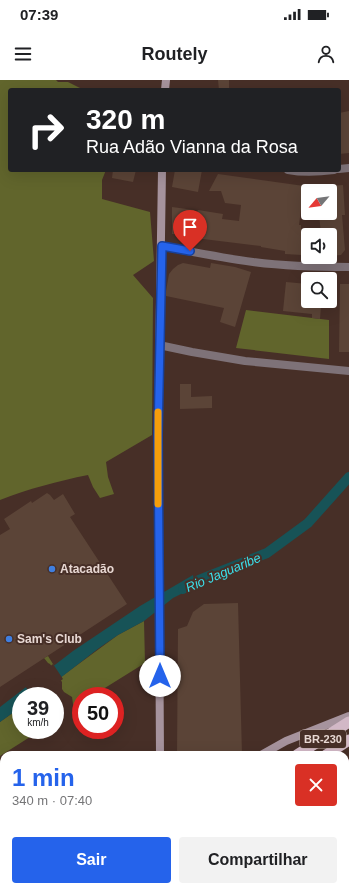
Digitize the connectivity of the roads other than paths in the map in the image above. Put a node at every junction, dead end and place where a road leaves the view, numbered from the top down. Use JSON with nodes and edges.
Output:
{"nodes":[{"id":1,"x":162,"y":172,"type":"edge"},
{"id":2,"x":162,"y":246,"type":"junction"},
{"id":3,"x":349,"y":267,"type":"edge"},
{"id":4,"x":159,"y":345,"type":"junction"},
{"id":5,"x":349,"y":371,"type":"edge"},
{"id":6,"x":349,"y":716,"type":"edge"},
{"id":7,"x":349,"y":722,"type":"edge"},
{"id":8,"x":349,"y":740,"type":"edge"},
{"id":9,"x":160,"y":751,"type":"edge"},
{"id":10,"x":268,"y":751,"type":"edge"},
{"id":11,"x":304,"y":751,"type":"edge"},
{"id":12,"x":332,"y":751,"type":"edge"}],
"edges":[{"from":1,"to":2,"type":"main road"},
{"from":2,"to":3,"type":"street"},
{"from":2,"to":4,"type":"main road"},
{"from":4,"to":5,"type":"street"},
{"from":4,"to":9,"type":"main road"},
{"from":6,"to":10,"type":"main road"},
{"from":7,"to":11,"type":"highway","number":"BR-230"},
{"from":8,"to":12,"type":"highway","number":"BR-230"}]}
